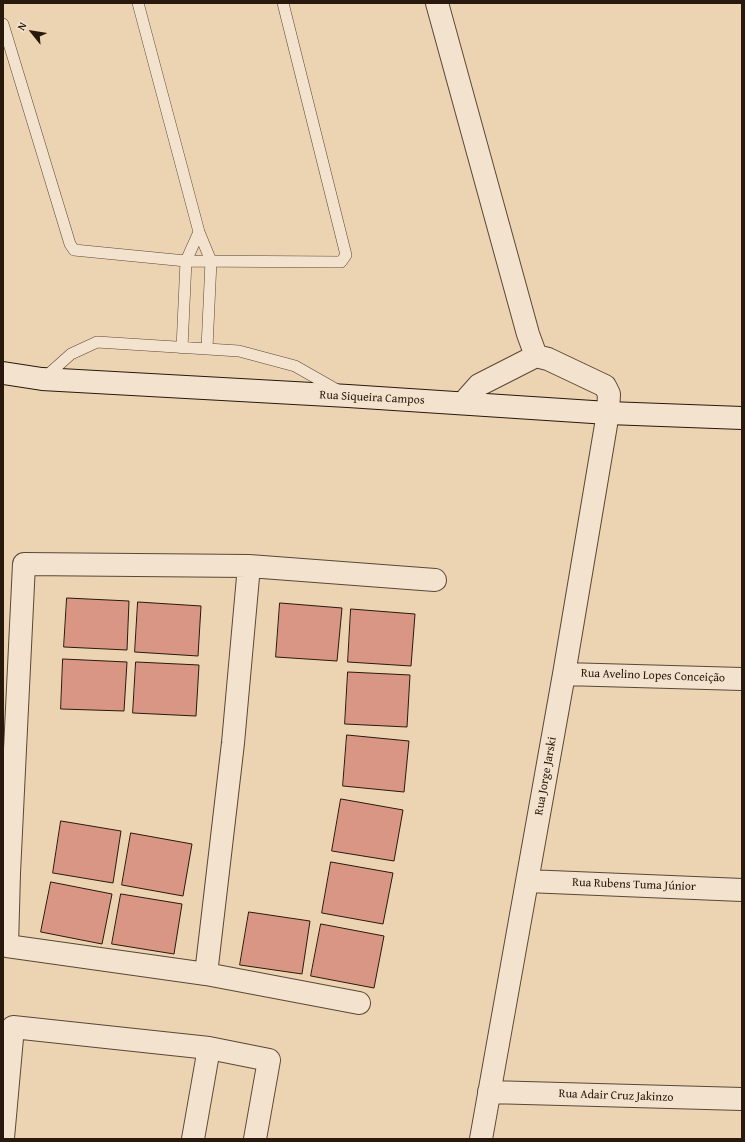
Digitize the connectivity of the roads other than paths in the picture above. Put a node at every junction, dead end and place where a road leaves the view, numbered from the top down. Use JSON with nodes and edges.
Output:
{"nodes":[{"id":1,"x":138,"y":3,"type":"edge"},
{"id":2,"x":283,"y":3,"type":"edge"},
{"id":3,"x":437,"y":3,"type":"edge"},
{"id":4,"x":3,"y":24,"type":"edge"},
{"id":5,"x":199,"y":232,"type":"junction"},
{"id":6,"x":186,"y":260,"type":"junction"},
{"id":7,"x":211,"y":261,"type":"junction"},
{"id":8,"x":182,"y":348,"type":"junction"},
{"id":9,"x":207,"y":348,"type":"junction"},
{"id":10,"x":536,"y":356,"type":"junction"},
{"id":11,"x":3,"y":373,"type":"edge"},
{"id":12,"x":42,"y":379,"type":"junction"},
{"id":13,"x":348,"y":396,"type":"junction"},
{"id":14,"x":463,"y":403,"type":"junction"},
{"id":15,"x":608,"y":413,"type":"junction"},
{"id":16,"x":742,"y":418,"type":"edge"},
{"id":17,"x":249,"y":566,"type":"junction"},
{"id":18,"x":435,"y":580,"type":"dead end"},
{"id":19,"x":564,"y":674,"type":"junction"},
{"id":20,"x":742,"y":679,"type":"edge"},
{"id":21,"x":6,"y":872,"type":"edge"},
{"id":22,"x":527,"y":881,"type":"junction"},
{"id":23,"x":742,"y":890,"type":"edge"},
{"id":24,"x":206,"y":974,"type":"junction"},
{"id":25,"x":359,"y":1003,"type":"dead end"},
{"id":26,"x":209,"y":1048,"type":"junction"},
{"id":27,"x":489,"y":1092,"type":"junction"},
{"id":28,"x":742,"y":1099,"type":"edge"},
{"id":29,"x":3,"y":1138,"type":"edge"},
{"id":30,"x":193,"y":1139,"type":"edge"},
{"id":31,"x":255,"y":1139,"type":"edge"},
{"id":32,"x":481,"y":1139,"type":"edge"}],
"edges":[{"from":1,"to":5,"type":"lane"},
{"from":2,"to":7,"type":"lane"},
{"from":3,"to":10,"type":"street"},
{"from":4,"to":6,"type":"lane"},
{"from":5,"to":6,"type":"lane"},
{"from":5,"to":7,"type":"lane"},
{"from":6,"to":7,"type":"lane"},
{"from":6,"to":8,"type":"lane"},
{"from":7,"to":9,"type":"lane"},
{"from":8,"to":9,"type":"lane"},
{"from":8,"to":12,"type":"lane"},
{"from":9,"to":13,"type":"lane"},
{"from":10,"to":14,"type":"street"},
{"from":10,"to":15,"type":"street","name":"Rua Jorge Jarski"},
{"from":11,"to":12,"type":"street","name":"Rua Siqueira Campos"},
{"from":12,"to":13,"type":"street","name":"Rua Siqueira Campos"},
{"from":13,"to":14,"type":"street","name":"Rua Siqueira Campos"},
{"from":14,"to":15,"type":"street","name":"Rua Siqueira Campos"},
{"from":15,"to":16,"type":"street","name":"Rua Siqueira Campos"},
{"from":15,"to":19,"type":"street","name":"Rua Jorge Jarski"},
{"from":17,"to":18,"type":"street"},
{"from":17,"to":21,"type":"street"},
{"from":17,"to":24,"type":"street"},
{"from":19,"to":20,"type":"street","name":"Rua Avelino Lopes Conceição"},
{"from":19,"to":22,"type":"street","name":"Rua Jorge Jarski"},
{"from":21,"to":24,"type":"street"},
{"from":22,"to":23,"type":"street","name":"Rua Rubens Tuma Júnior"},
{"from":22,"to":27,"type":"street","name":"Rua Jorge Jarski"},
{"from":24,"to":25,"type":"street"},
{"from":26,"to":29,"type":"street"},
{"from":26,"to":30,"type":"street"},
{"from":26,"to":31,"type":"street"},
{"from":27,"to":28,"type":"street","name":"Rua Adair Cruz Jakinzo"},
{"from":27,"to":32,"type":"street","name":"Rua Jorge Jarski"}]}
